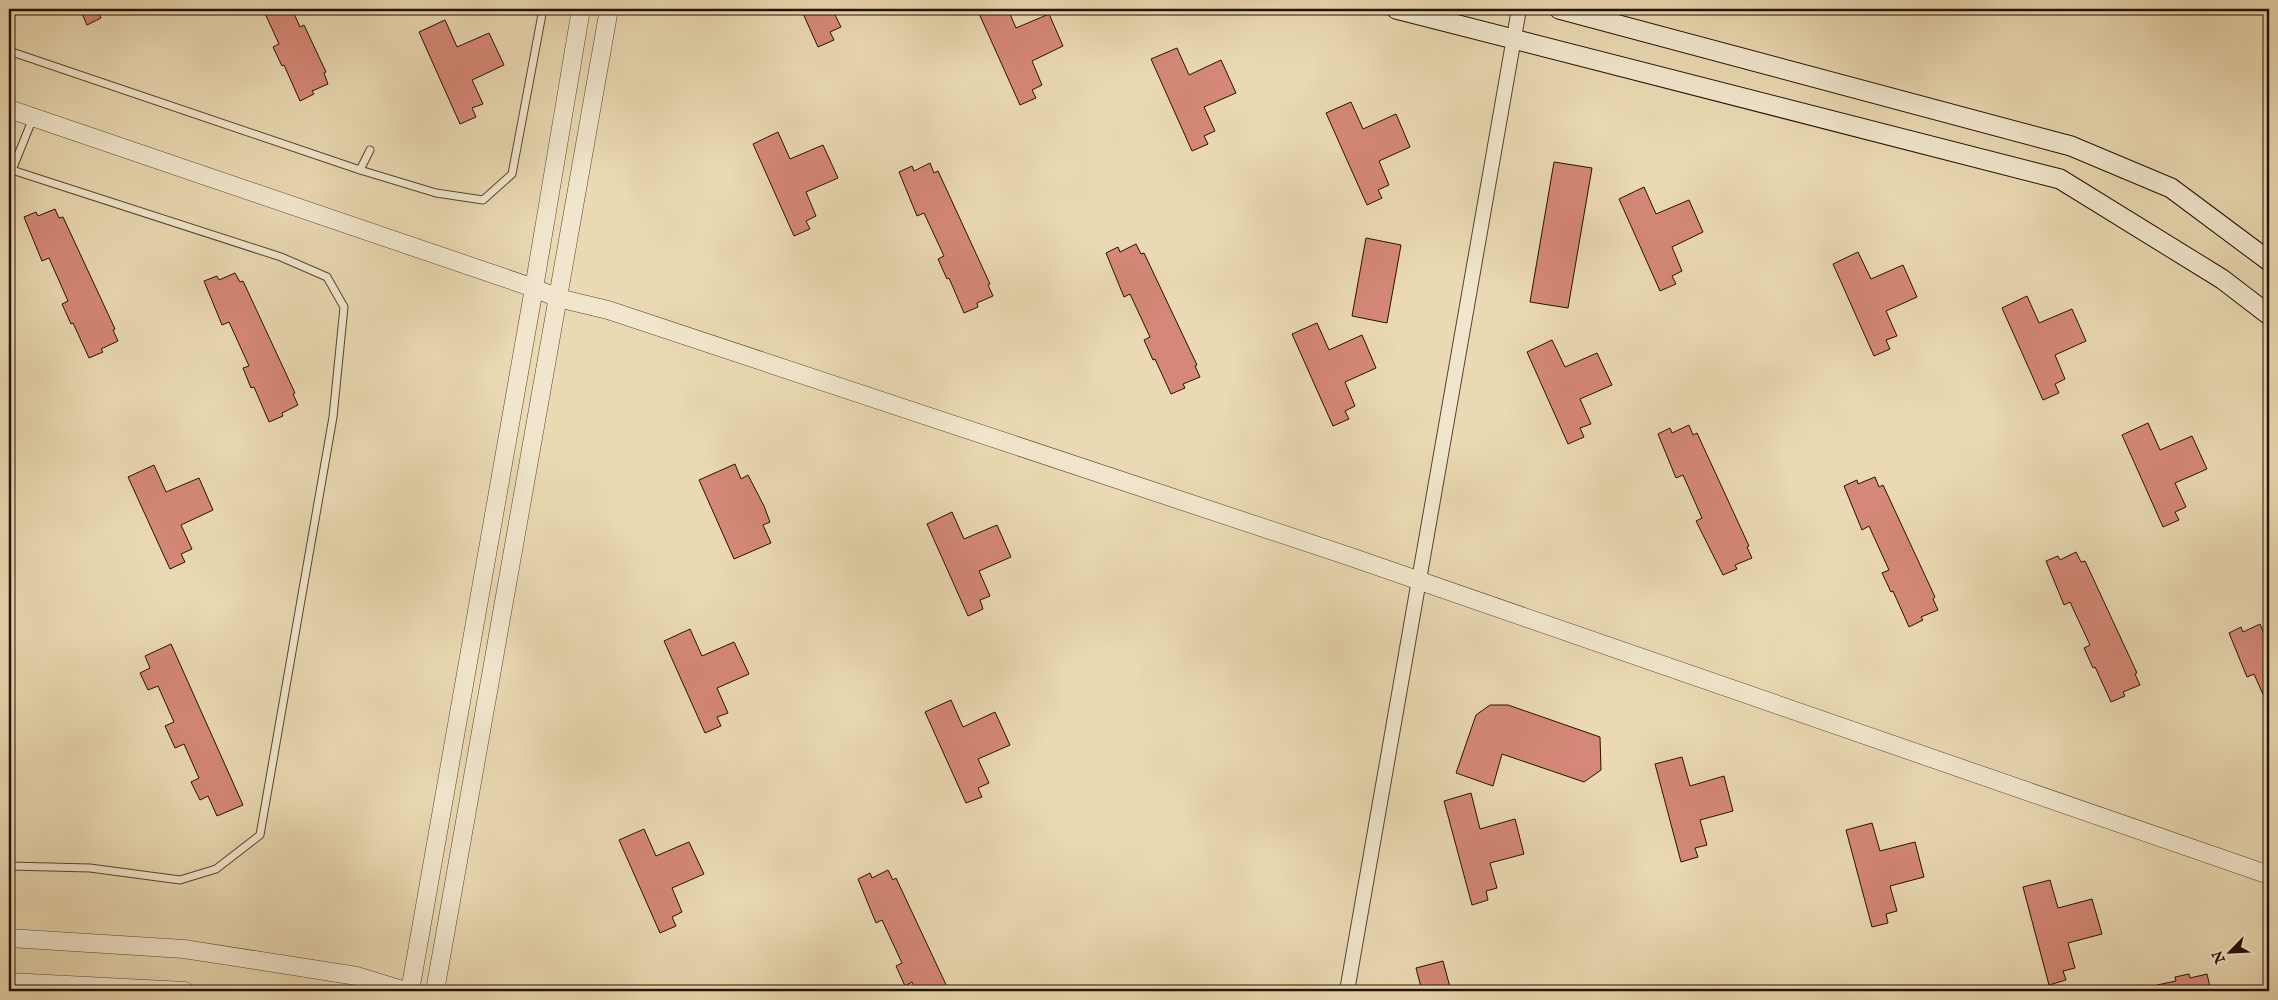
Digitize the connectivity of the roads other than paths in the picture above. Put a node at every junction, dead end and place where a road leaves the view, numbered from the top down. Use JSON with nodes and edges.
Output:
{"nodes":[{"id":1,"x":543,"y":9,"type":"edge"},
{"id":2,"x":581,"y":9,"type":"edge"},
{"id":3,"x":609,"y":9,"type":"edge"},
{"id":4,"x":1396,"y":9,"type":"edge"},
{"id":5,"x":1519,"y":9,"type":"edge"},
{"id":6,"x":1559,"y":9,"type":"edge"},
{"id":7,"x":1514,"y":40,"type":"junction"},
{"id":8,"x":9,"y":51,"type":"edge"},
{"id":9,"x":9,"y":109,"type":"edge"},
{"id":10,"x":33,"y":118,"type":"junction"},
{"id":11,"x":370,"y":150,"type":"dead end"},
{"id":12,"x":10,"y":170,"type":"edge"},
{"id":13,"x":360,"y":170,"type":"junction"},
{"id":14,"x":2269,"y":261,"type":"edge"},
{"id":15,"x":534,"y":288,"type":"junction"},
{"id":16,"x":558,"y":298,"type":"junction"},
{"id":17,"x":2269,"y":315,"type":"edge"},
{"id":18,"x":1419,"y":580,"type":"junction"},
{"id":19,"x":9,"y":866,"type":"edge"},
{"id":20,"x":2269,"y":876,"type":"edge"},
{"id":21,"x":9,"y":938,"type":"edge"},
{"id":22,"x":9,"y":982,"type":"edge"},
{"id":23,"x":185,"y":991,"type":"edge"},
{"id":24,"x":406,"y":991,"type":"edge"},
{"id":25,"x":410,"y":991,"type":"edge"},
{"id":26,"x":435,"y":991,"type":"edge"},
{"id":27,"x":1347,"y":991,"type":"edge"}],
"edges":[{"from":1,"to":13,"type":"lane"},
{"from":2,"to":15,"type":"street"},
{"from":3,"to":16,"type":"street"},
{"from":4,"to":7,"type":"main road"},
{"from":5,"to":7,"type":"street"},
{"from":6,"to":14,"type":"main road"},
{"from":7,"to":17,"type":"main road"},
{"from":7,"to":18,"type":"street"},
{"from":8,"to":13,"type":"lane"},
{"from":9,"to":10,"type":"street"},
{"from":10,"to":12,"type":"lane"},
{"from":10,"to":15,"type":"street"},
{"from":11,"to":13,"type":"lane"},
{"from":12,"to":19,"type":"lane"},
{"from":15,"to":16,"type":"street"},
{"from":15,"to":25,"type":"street"},
{"from":16,"to":18,"type":"street"},
{"from":16,"to":26,"type":"street"},
{"from":18,"to":20,"type":"street"},
{"from":18,"to":27,"type":"street"},
{"from":21,"to":24,"type":"street"},
{"from":22,"to":23,"type":"street"}]}
